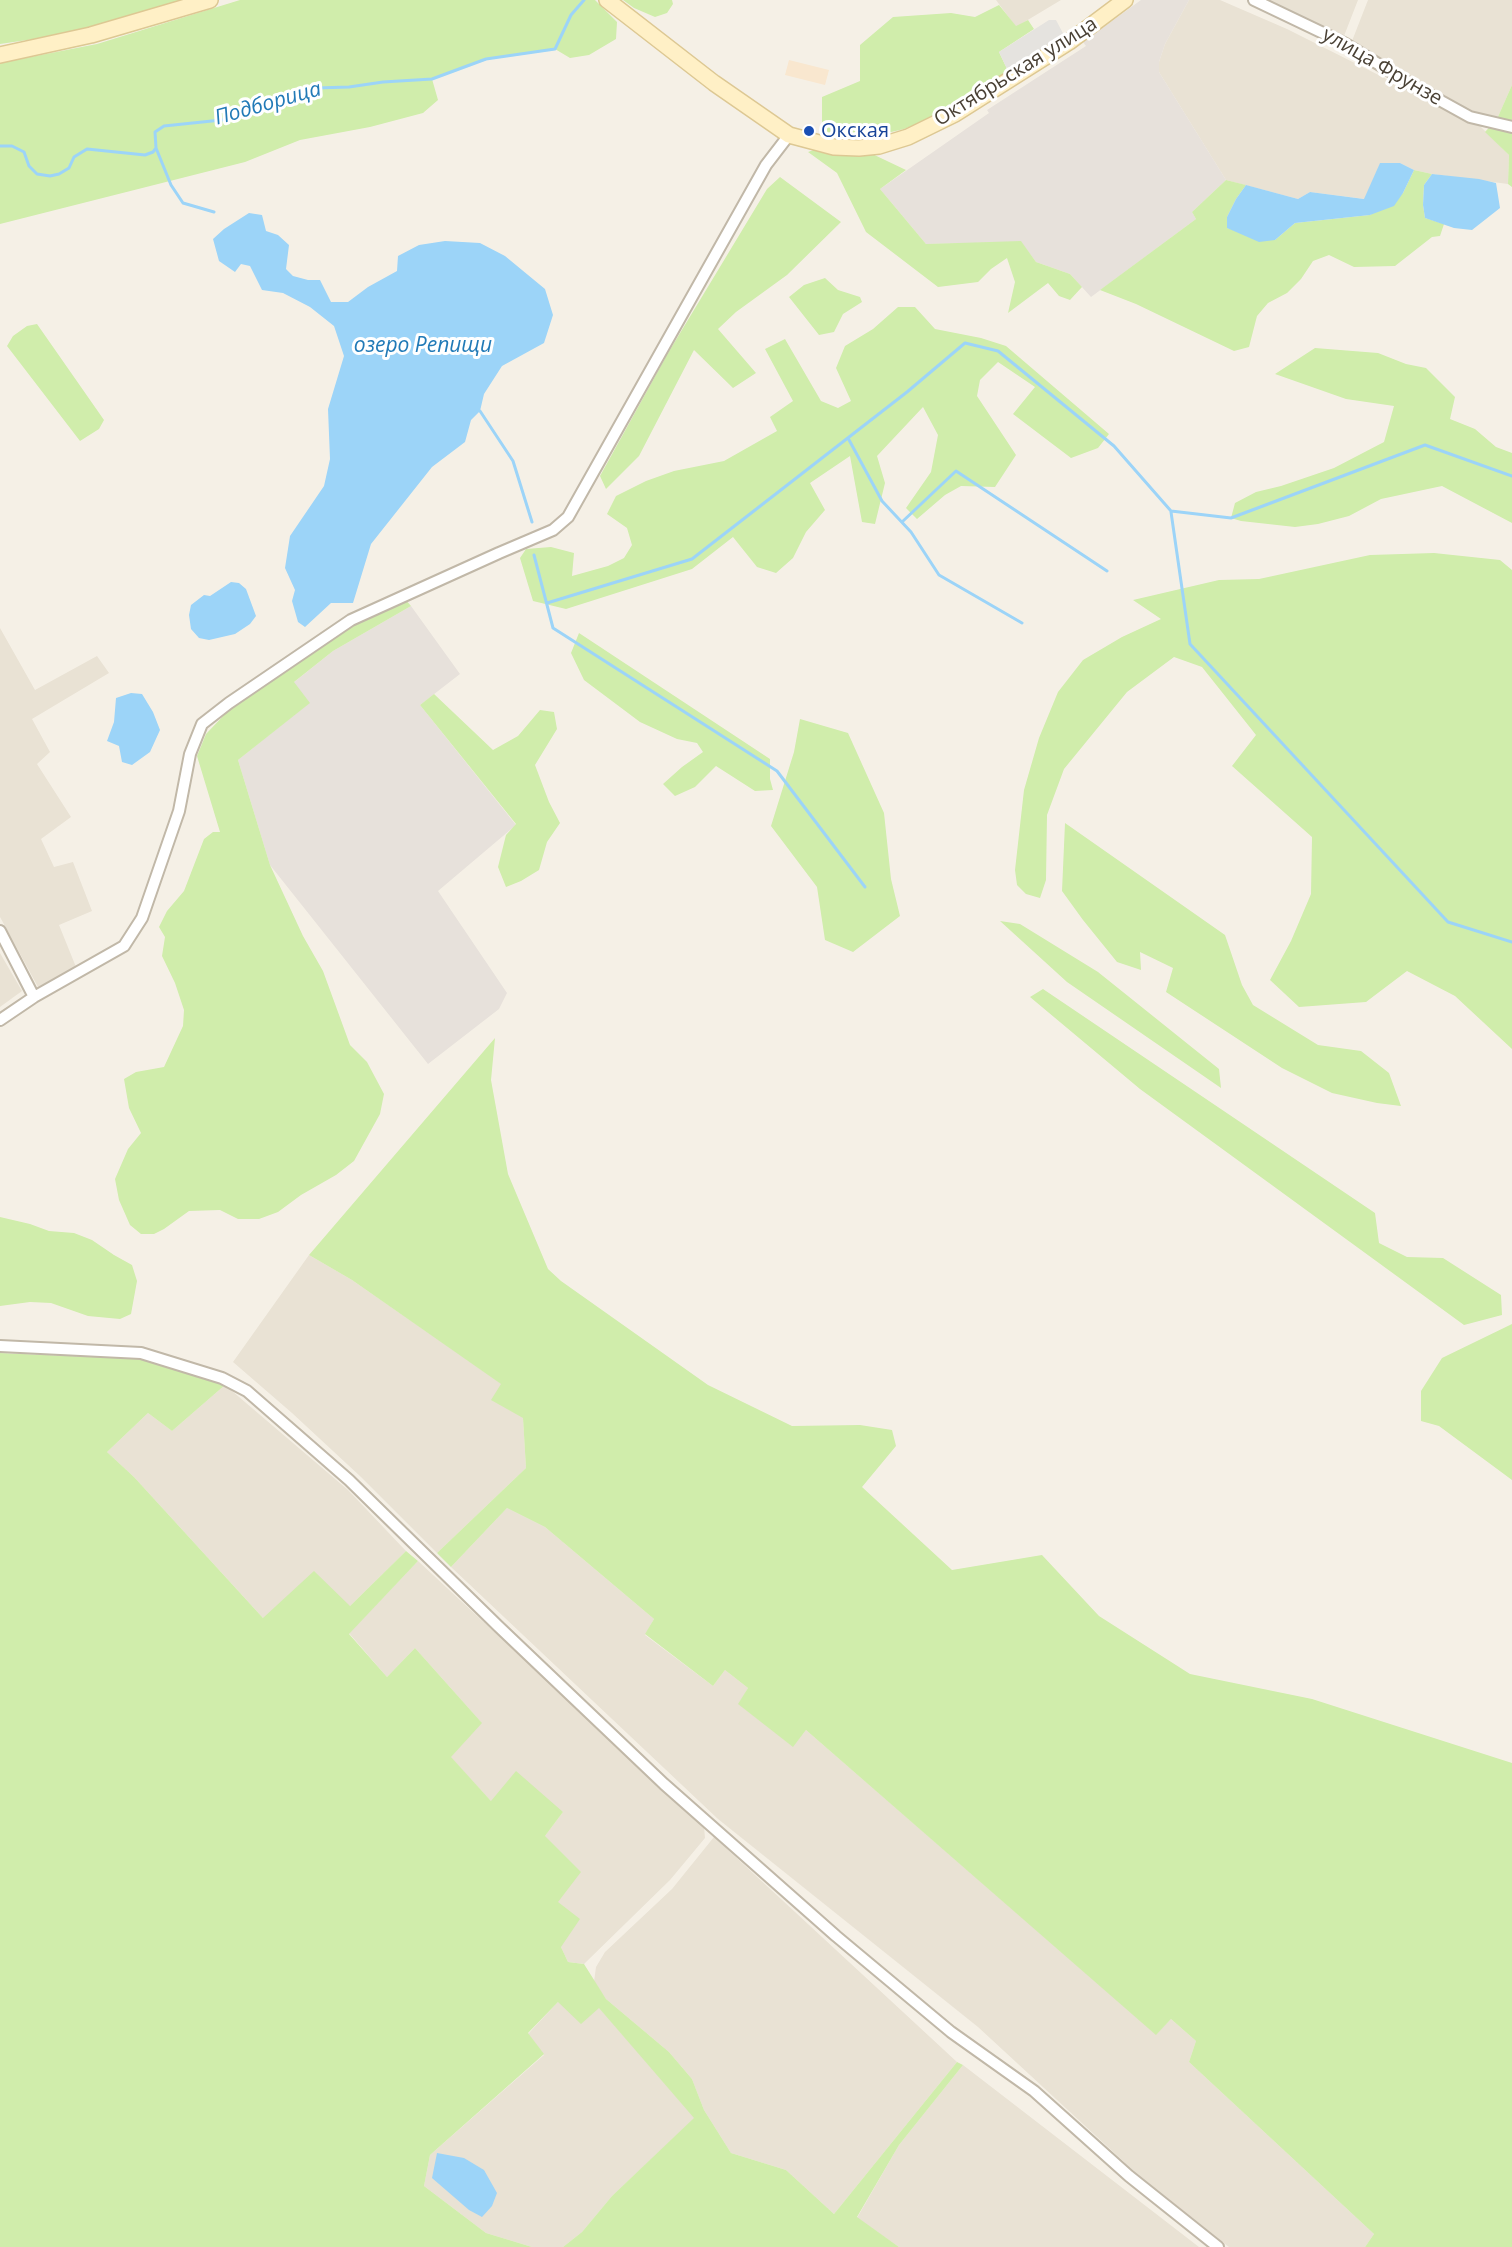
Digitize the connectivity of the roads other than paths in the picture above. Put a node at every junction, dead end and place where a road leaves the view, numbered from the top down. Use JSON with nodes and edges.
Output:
{"nodes":[{"id":1,"x":210,"y":0,"type":"edge"},
{"id":2,"x":607,"y":0,"type":"edge"},
{"id":3,"x":1125,"y":0,"type":"edge"},
{"id":4,"x":1254,"y":0,"type":"edge"},
{"id":5,"x":0,"y":55,"type":"edge"},
{"id":6,"x":1512,"y":127,"type":"edge"},
{"id":7,"x":789,"y":135,"type":"junction"},
{"id":8,"x":0,"y":931,"type":"edge"},
{"id":9,"x":34,"y":998,"type":"junction"},
{"id":10,"x":0,"y":1020,"type":"edge"},
{"id":11,"x":0,"y":1346,"type":"edge"},
{"id":12,"x":1218,"y":2247,"type":"edge"}],
"edges":[{"from":1,"to":5,"type":"main road"},
{"from":2,"to":7,"type":"main road","name":"Октябрьская улица"},
{"from":3,"to":7,"type":"main road","name":"Октябрьская улица"},
{"from":4,"to":6,"type":"street","name":"улица Фрунзе"},
{"from":7,"to":9,"type":"street"},
{"from":8,"to":9,"type":"street"},
{"from":9,"to":10,"type":"street"},
{"from":11,"to":12,"type":"street"}]}
